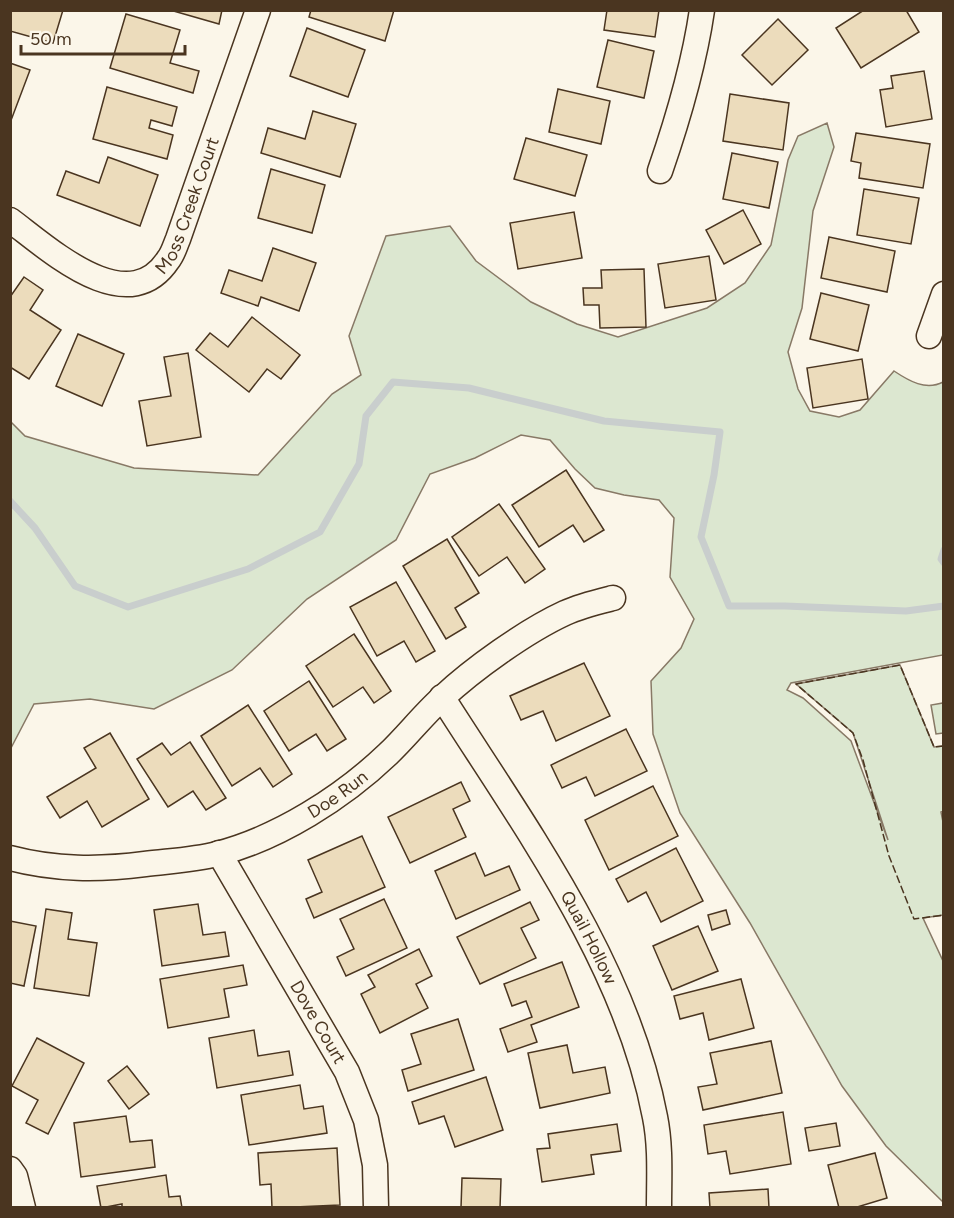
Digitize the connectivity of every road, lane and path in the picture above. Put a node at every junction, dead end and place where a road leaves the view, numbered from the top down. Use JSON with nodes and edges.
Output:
{"nodes":[{"id":1,"x":258,"y":10,"type":"edge"},
{"id":2,"x":702,"y":10,"type":"edge"},
{"id":3,"x":660,"y":171,"type":"dead end"},
{"id":4,"x":10,"y":220,"type":"edge"},
{"id":5,"x":944,"y":294,"type":"edge"},
{"id":6,"x":929,"y":336,"type":"dead end"},
{"id":7,"x":613,"y":598,"type":"dead end"},
{"id":8,"x":442,"y":697,"type":"junction"},
{"id":9,"x":219,"y":853,"type":"junction"},
{"id":10,"x":10,"y":858,"type":"edge"},
{"id":11,"x":10,"y":1170,"type":"edge"},
{"id":12,"x":24,"y":1208,"type":"edge"},
{"id":13,"x":376,"y":1208,"type":"edge"},
{"id":14,"x":659,"y":1208,"type":"edge"}],
"edges":[{"from":1,"to":4,"type":"street","name":"Moss Creek Court"},
{"from":2,"to":3,"type":"street"},
{"from":5,"to":6,"type":"street"},
{"from":7,"to":8,"type":"street","name":"Doe Run"},
{"from":8,"to":9,"type":"street","name":"Doe Run"},
{"from":8,"to":14,"type":"street","name":"Quail Hollow"},
{"from":9,"to":10,"type":"street","name":"Doe Run"},
{"from":9,"to":13,"type":"street","name":"Dove Court"},
{"from":11,"to":12,"type":"street"}]}
